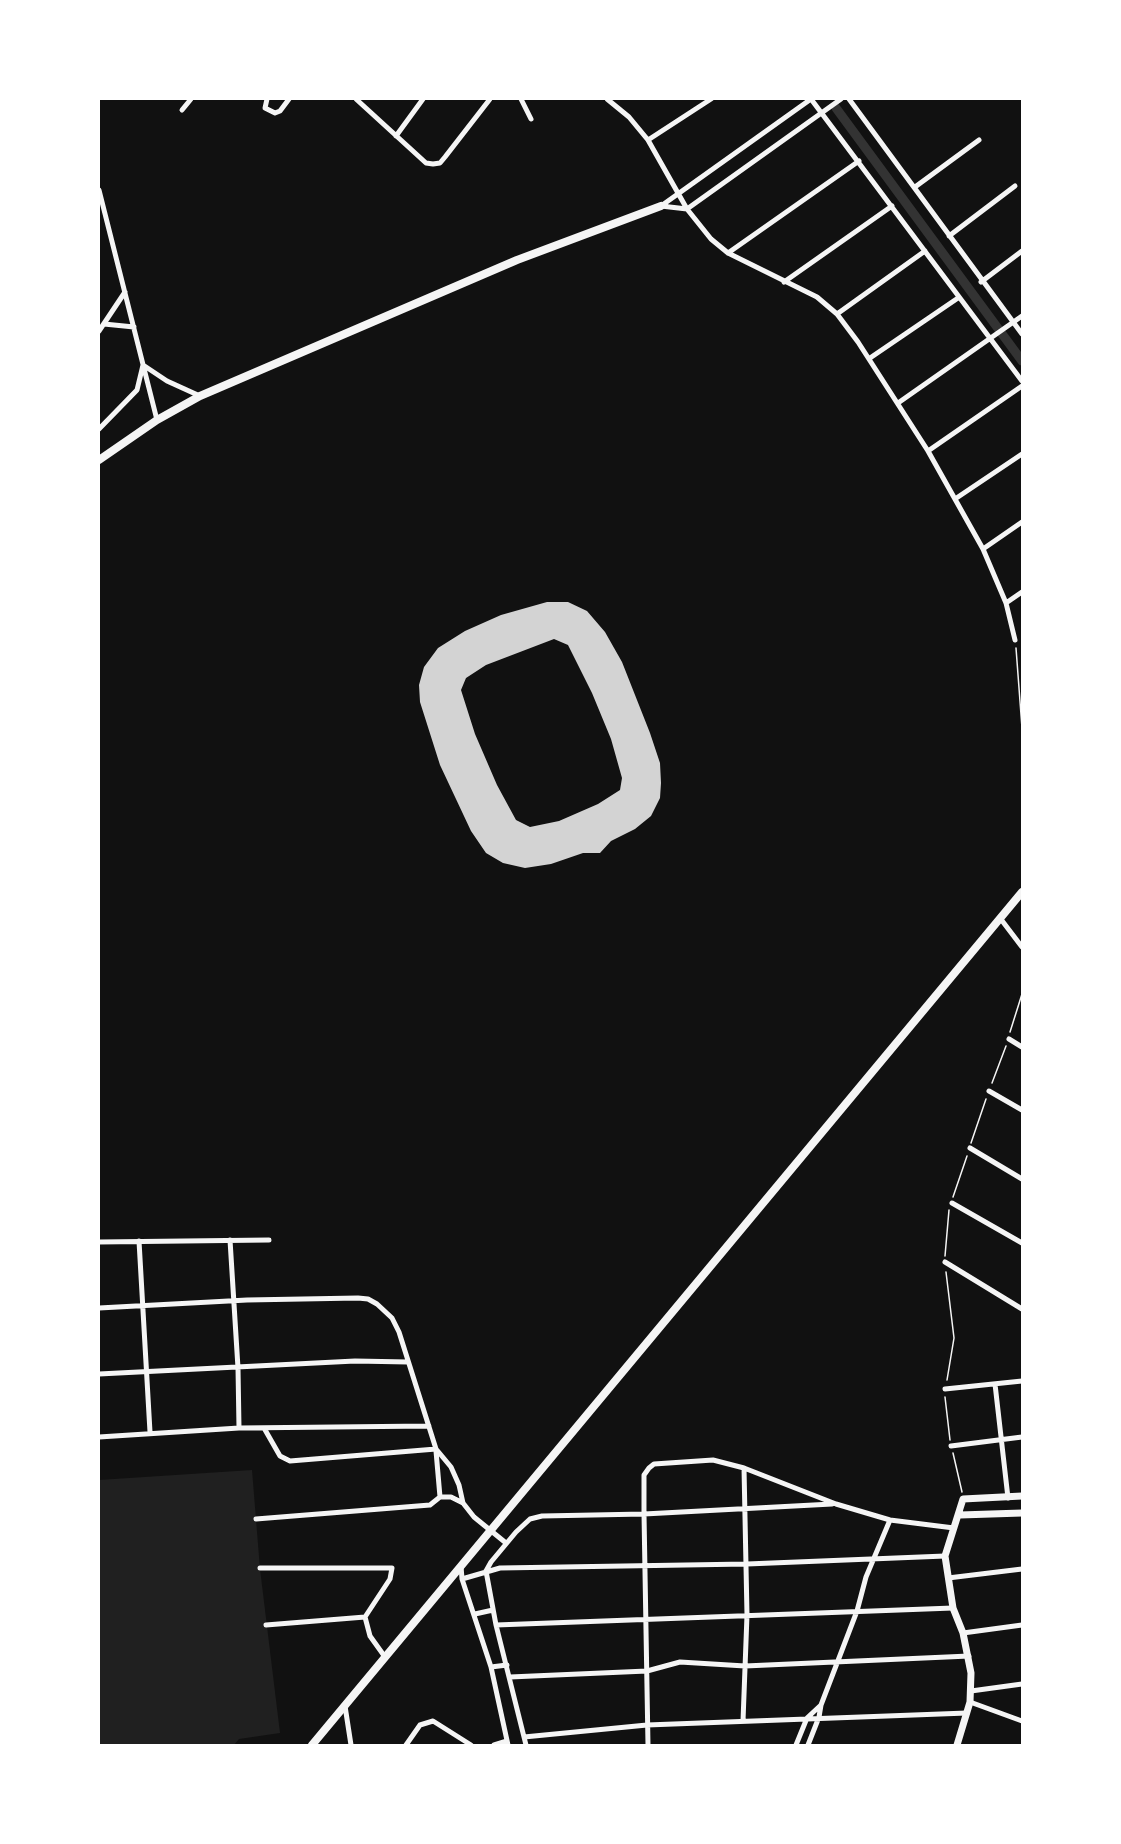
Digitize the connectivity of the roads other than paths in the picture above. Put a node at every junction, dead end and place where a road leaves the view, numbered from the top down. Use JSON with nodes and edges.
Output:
{"nodes":[{"id":1,"x":191,"y":99,"type":"edge"},
{"id":2,"x":267,"y":99,"type":"edge"},
{"id":3,"x":289,"y":99,"type":"edge"},
{"id":4,"x":356,"y":99,"type":"edge"},
{"id":5,"x":423,"y":99,"type":"edge"},
{"id":6,"x":490,"y":99,"type":"edge"},
{"id":7,"x":521,"y":99,"type":"edge"},
{"id":8,"x":711,"y":99,"type":"edge"},
{"id":9,"x":811,"y":99,"type":"edge"},
{"id":10,"x":841,"y":99,"type":"edge"},
{"id":11,"x":849,"y":99,"type":"edge"},
{"id":12,"x":610,"y":100,"type":"edge"},
{"id":13,"x":182,"y":111,"type":"dead end"},
{"id":14,"x":822,"y":112,"type":"junction"},
{"id":15,"x":531,"y":119,"type":"dead end"},
{"id":16,"x":396,"y":136,"type":"junction"},
{"id":17,"x":648,"y":140,"type":"junction"},
{"id":18,"x":979,"y":140,"type":"dead end"},
{"id":19,"x":859,"y":160,"type":"junction"},
{"id":20,"x":1015,"y":186,"type":"dead end"},
{"id":21,"x":915,"y":187,"type":"junction"},
{"id":22,"x":99,"y":190,"type":"edge"},
{"id":23,"x":678,"y":194,"type":"junction"},
{"id":24,"x":661,"y":206,"type":"junction"},
{"id":25,"x":892,"y":206,"type":"junction"},
{"id":26,"x":687,"y":209,"type":"junction"},
{"id":27,"x":949,"y":236,"type":"junction"},
{"id":28,"x":925,"y":251,"type":"junction"},
{"id":29,"x":1022,"y":251,"type":"edge"},
{"id":30,"x":728,"y":253,"type":"junction"},
{"id":31,"x":784,"y":282,"type":"junction"},
{"id":32,"x":981,"y":282,"type":"junction"},
{"id":33,"x":125,"y":292,"type":"junction"},
{"id":34,"x":958,"y":298,"type":"junction"},
{"id":35,"x":837,"y":314,"type":"junction"},
{"id":36,"x":1022,"y":316,"type":"edge"},
{"id":37,"x":1012,"y":323,"type":"junction"},
{"id":38,"x":104,"y":324,"type":"junction"},
{"id":39,"x":134,"y":327,"type":"junction"},
{"id":40,"x":99,"y":331,"type":"edge"},
{"id":41,"x":1022,"y":334,"type":"edge"},
{"id":42,"x":989,"y":340,"type":"junction"},
{"id":43,"x":870,"y":358,"type":"junction"},
{"id":44,"x":143,"y":365,"type":"junction"},
{"id":45,"x":1022,"y":381,"type":"edge"},
{"id":46,"x":1022,"y":386,"type":"edge"},
{"id":47,"x":200,"y":396,"type":"junction"},
{"id":48,"x":898,"y":403,"type":"junction"},
{"id":49,"x":157,"y":420,"type":"junction"},
{"id":50,"x":99,"y":429,"type":"edge"},
{"id":51,"x":928,"y":451,"type":"junction"},
{"id":52,"x":1022,"y":454,"type":"edge"},
{"id":53,"x":101,"y":457,"type":"edge"},
{"id":54,"x":955,"y":499,"type":"junction"},
{"id":55,"x":1022,"y":522,"type":"edge"},
{"id":56,"x":983,"y":549,"type":"junction"},
{"id":57,"x":1022,"y":592,"type":"edge"},
{"id":58,"x":1006,"y":603,"type":"junction"},
{"id":59,"x":1015,"y":640,"type":"road end"},
{"id":60,"x":1022,"y":891,"type":"edge"},
{"id":61,"x":1000,"y":918,"type":"junction"},
{"id":62,"x":1022,"y":947,"type":"edge"},
{"id":63,"x":1008,"y":1039,"type":"road end"},
{"id":64,"x":1022,"y":1047,"type":"edge"},
{"id":65,"x":989,"y":1091,"type":"road end"},
{"id":66,"x":1022,"y":1110,"type":"edge"},
{"id":67,"x":970,"y":1148,"type":"road end"},
{"id":68,"x":1022,"y":1179,"type":"edge"},
{"id":69,"x":952,"y":1203,"type":"road end"},
{"id":70,"x":230,"y":1240,"type":"junction"},
{"id":71,"x":269,"y":1240,"type":"dead end"},
{"id":72,"x":139,"y":1241,"type":"junction"},
{"id":73,"x":99,"y":1242,"type":"edge"},
{"id":74,"x":1022,"y":1244,"type":"edge"},
{"id":75,"x":945,"y":1262,"type":"road end"},
{"id":76,"x":234,"y":1301,"type":"junction"},
{"id":77,"x":142,"y":1305,"type":"junction"},
{"id":78,"x":99,"y":1308,"type":"edge"},
{"id":79,"x":1022,"y":1309,"type":"edge"},
{"id":80,"x":408,"y":1362,"type":"junction"},
{"id":81,"x":238,"y":1368,"type":"junction"},
{"id":82,"x":147,"y":1371,"type":"junction"},
{"id":83,"x":99,"y":1374,"type":"edge"},
{"id":84,"x":1022,"y":1381,"type":"edge"},
{"id":85,"x":995,"y":1384,"type":"junction"},
{"id":86,"x":945,"y":1389,"type":"road end"},
{"id":87,"x":429,"y":1426,"type":"junction"},
{"id":88,"x":239,"y":1428,"type":"junction"},
{"id":89,"x":264,"y":1428,"type":"junction"},
{"id":90,"x":150,"y":1432,"type":"junction"},
{"id":91,"x":99,"y":1437,"type":"edge"},
{"id":92,"x":1022,"y":1437,"type":"edge"},
{"id":93,"x":1000,"y":1442,"type":"junction"},
{"id":94,"x":951,"y":1446,"type":"road end"},
{"id":95,"x":436,"y":1449,"type":"junction"},
{"id":96,"x":744,"y":1468,"type":"junction"},
{"id":97,"x":1022,"y":1496,"type":"edge"},
{"id":98,"x":1008,"y":1498,"type":"junction"},
{"id":99,"x":438,"y":1499,"type":"junction"},
{"id":100,"x":463,"y":1503,"type":"junction"},
{"id":101,"x":836,"y":1504,"type":"junction"},
{"id":102,"x":746,"y":1510,"type":"junction"},
{"id":103,"x":1022,"y":1513,"type":"edge"},
{"id":104,"x":644,"y":1515,"type":"junction"},
{"id":105,"x":960,"y":1515,"type":"junction"},
{"id":106,"x":256,"y":1519,"type":"dead end"},
{"id":107,"x":890,"y":1520,"type":"junction"},
{"id":108,"x":954,"y":1528,"type":"junction"},
{"id":109,"x":490,"y":1531,"type":"junction"},
{"id":110,"x":506,"y":1543,"type":"junction"},
{"id":111,"x":945,"y":1556,"type":"junction"},
{"id":112,"x":875,"y":1560,"type":"junction"},
{"id":113,"x":747,"y":1564,"type":"junction"},
{"id":114,"x":461,"y":1566,"type":"junction"},
{"id":115,"x":646,"y":1567,"type":"junction"},
{"id":116,"x":260,"y":1569,"type":"dead end"},
{"id":117,"x":1022,"y":1569,"type":"edge"},
{"id":118,"x":486,"y":1571,"type":"junction"},
{"id":119,"x":948,"y":1578,"type":"junction"},
{"id":120,"x":462,"y":1579,"type":"junction"},
{"id":121,"x":953,"y":1608,"type":"junction"},
{"id":122,"x":493,"y":1610,"type":"junction"},
{"id":123,"x":856,"y":1611,"type":"junction"},
{"id":124,"x":475,"y":1614,"type":"junction"},
{"id":125,"x":747,"y":1615,"type":"junction"},
{"id":126,"x":365,"y":1617,"type":"junction"},
{"id":127,"x":647,"y":1618,"type":"junction"},
{"id":128,"x":266,"y":1625,"type":"dead end"},
{"id":129,"x":496,"y":1625,"type":"junction"},
{"id":130,"x":1022,"y":1625,"type":"edge"},
{"id":131,"x":963,"y":1633,"type":"junction"},
{"id":132,"x":969,"y":1656,"type":"junction"},
{"id":133,"x":385,"y":1657,"type":"junction"},
{"id":134,"x":836,"y":1663,"type":"junction"},
{"id":135,"x":507,"y":1665,"type":"junction"},
{"id":136,"x":745,"y":1666,"type":"junction"},
{"id":137,"x":491,"y":1667,"type":"junction"},
{"id":138,"x":647,"y":1671,"type":"junction"},
{"id":139,"x":510,"y":1677,"type":"junction"},
{"id":140,"x":1022,"y":1684,"type":"edge"},
{"id":141,"x":971,"y":1690,"type":"junction"},
{"id":142,"x":970,"y":1702,"type":"junction"},
{"id":143,"x":820,"y":1704,"type":"junction"},
{"id":144,"x":345,"y":1706,"type":"junction"},
{"id":145,"x":967,"y":1713,"type":"junction"},
{"id":146,"x":819,"y":1717,"type":"junction"},
{"id":147,"x":807,"y":1718,"type":"junction"},
{"id":148,"x":743,"y":1721,"type":"junction"},
{"id":149,"x":1022,"y":1721,"type":"edge"},
{"id":150,"x":647,"y":1725,"type":"junction"},
{"id":151,"x":524,"y":1737,"type":"junction"},
{"id":152,"x":508,"y":1743,"type":"edge"},
{"id":153,"x":352,"y":1744,"type":"edge"},
{"id":154,"x":312,"y":1745,"type":"edge"},
{"id":155,"x":406,"y":1745,"type":"edge"},
{"id":156,"x":471,"y":1745,"type":"edge"},
{"id":157,"x":494,"y":1745,"type":"edge"},
{"id":158,"x":526,"y":1745,"type":"edge"},
{"id":159,"x":648,"y":1745,"type":"edge"},
{"id":160,"x":796,"y":1745,"type":"edge"},
{"id":161,"x":808,"y":1745,"type":"edge"},
{"id":162,"x":957,"y":1745,"type":"edge"}],
"edges":[{"from":1,"to":13,"type":"street"},
{"from":2,"to":3,"type":"street"},
{"from":4,"to":16,"type":"street"},
{"from":5,"to":16,"type":"street"},
{"from":6,"to":16,"type":"street"},
{"from":7,"to":15,"type":"street"},
{"from":8,"to":17,"type":"street"},
{"from":9,"to":14,"type":"street"},
{"from":9,"to":23,"type":"street"},
{"from":10,"to":14,"type":"street"},
{"from":11,"to":21,"type":"street"},
{"from":12,"to":17,"type":"street"},
{"from":14,"to":19,"type":"street"},
{"from":14,"to":26,"type":"street"},
{"from":17,"to":23,"type":"street"},
{"from":18,"to":21,"type":"street"},
{"from":19,"to":25,"type":"street"},
{"from":19,"to":30,"type":"street"},
{"from":20,"to":27,"type":"street"},
{"from":21,"to":27,"type":"street"},
{"from":22,"to":33,"type":"street"},
{"from":23,"to":24,"type":"street"},
{"from":23,"to":26,"type":"street"},
{"from":24,"to":26,"type":"street"},
{"from":24,"to":47,"type":"main road"},
{"from":25,"to":28,"type":"street"},
{"from":25,"to":31,"type":"street"},
{"from":26,"to":30,"type":"street"},
{"from":27,"to":32,"type":"street"},
{"from":28,"to":34,"type":"street"},
{"from":28,"to":35,"type":"street"},
{"from":29,"to":32,"type":"street"},
{"from":30,"to":31,"type":"street"},
{"from":31,"to":35,"type":"street"},
{"from":32,"to":37,"type":"street"},
{"from":33,"to":38,"type":"street"},
{"from":33,"to":39,"type":"street"},
{"from":34,"to":42,"type":"street"},
{"from":34,"to":43,"type":"street"},
{"from":35,"to":43,"type":"street"},
{"from":36,"to":37,"type":"street"},
{"from":37,"to":41,"type":"street"},
{"from":37,"to":42,"type":"street"},
{"from":38,"to":39,"type":"street"},
{"from":38,"to":40,"type":"street"},
{"from":39,"to":44,"type":"street"},
{"from":42,"to":45,"type":"street"},
{"from":42,"to":48,"type":"street"},
{"from":43,"to":48,"type":"street"},
{"from":44,"to":47,"type":"street"},
{"from":44,"to":49,"type":"street"},
{"from":44,"to":50,"type":"street"},
{"from":46,"to":51,"type":"street"},
{"from":47,"to":49,"type":"main road"},
{"from":48,"to":51,"type":"street"},
{"from":49,"to":53,"type":"main road"},
{"from":51,"to":54,"type":"street"},
{"from":52,"to":54,"type":"street"},
{"from":54,"to":56,"type":"street"},
{"from":55,"to":56,"type":"street"},
{"from":56,"to":58,"type":"street"},
{"from":57,"to":58,"type":"street"},
{"from":58,"to":59,"type":"street"},
{"from":60,"to":61,"type":"main road"},
{"from":61,"to":62,"type":"street"},
{"from":61,"to":109,"type":"main road"},
{"from":63,"to":64,"type":"street"},
{"from":65,"to":66,"type":"street"},
{"from":67,"to":68,"type":"street"},
{"from":69,"to":74,"type":"street"},
{"from":70,"to":71,"type":"street"},
{"from":70,"to":72,"type":"street"},
{"from":70,"to":76,"type":"street"},
{"from":72,"to":73,"type":"street"},
{"from":72,"to":77,"type":"street"},
{"from":75,"to":79,"type":"street"},
{"from":76,"to":77,"type":"street"},
{"from":76,"to":80,"type":"street"},
{"from":76,"to":81,"type":"street"},
{"from":77,"to":78,"type":"street"},
{"from":77,"to":82,"type":"street"},
{"from":80,"to":81,"type":"street"},
{"from":80,"to":87,"type":"street"},
{"from":81,"to":82,"type":"street"},
{"from":81,"to":88,"type":"street"},
{"from":82,"to":83,"type":"street"},
{"from":82,"to":90,"type":"street"},
{"from":84,"to":85,"type":"street"},
{"from":85,"to":86,"type":"street"},
{"from":85,"to":93,"type":"street"},
{"from":87,"to":89,"type":"street"},
{"from":87,"to":95,"type":"street"},
{"from":88,"to":89,"type":"street"},
{"from":88,"to":90,"type":"street"},
{"from":89,"to":95,"type":"street"},
{"from":90,"to":91,"type":"street"},
{"from":92,"to":93,"type":"street"},
{"from":93,"to":94,"type":"street"},
{"from":93,"to":98,"type":"street"},
{"from":95,"to":99,"type":"street"},
{"from":95,"to":100,"type":"street"},
{"from":96,"to":101,"type":"street"},
{"from":96,"to":102,"type":"street"},
{"from":96,"to":104,"type":"street"},
{"from":97,"to":98,"type":"street"},
{"from":98,"to":105,"type":"street"},
{"from":99,"to":100,"type":"street"},
{"from":99,"to":106,"type":"street"},
{"from":100,"to":109,"type":"street"},
{"from":101,"to":102,"type":"street"},
{"from":101,"to":107,"type":"street"},
{"from":102,"to":104,"type":"street"},
{"from":102,"to":113,"type":"street"},
{"from":103,"to":105,"type":"street"},
{"from":104,"to":110,"type":"street"},
{"from":104,"to":115,"type":"street"},
{"from":105,"to":108,"type":"street"},
{"from":107,"to":108,"type":"street"},
{"from":107,"to":112,"type":"street"},
{"from":108,"to":111,"type":"street"},
{"from":109,"to":110,"type":"street"},
{"from":109,"to":114,"type":"main road"},
{"from":110,"to":118,"type":"street"},
{"from":111,"to":112,"type":"street"},
{"from":111,"to":119,"type":"street"},
{"from":112,"to":113,"type":"street"},
{"from":112,"to":123,"type":"street"},
{"from":113,"to":115,"type":"street"},
{"from":113,"to":125,"type":"street"},
{"from":114,"to":120,"type":"street"},
{"from":114,"to":133,"type":"main road"},
{"from":115,"to":118,"type":"street"},
{"from":115,"to":127,"type":"street"},
{"from":116,"to":126,"type":"street"},
{"from":117,"to":119,"type":"street"},
{"from":118,"to":120,"type":"street"},
{"from":118,"to":122,"type":"street"},
{"from":119,"to":121,"type":"street"},
{"from":120,"to":124,"type":"street"},
{"from":121,"to":123,"type":"street"},
{"from":121,"to":131,"type":"street"},
{"from":122,"to":124,"type":"street"},
{"from":122,"to":129,"type":"street"},
{"from":123,"to":125,"type":"street"},
{"from":123,"to":134,"type":"street"},
{"from":124,"to":137,"type":"street"},
{"from":125,"to":127,"type":"street"},
{"from":125,"to":136,"type":"street"},
{"from":126,"to":128,"type":"street"},
{"from":126,"to":133,"type":"street"},
{"from":127,"to":129,"type":"street"},
{"from":127,"to":138,"type":"street"},
{"from":129,"to":135,"type":"street"},
{"from":130,"to":131,"type":"street"},
{"from":131,"to":132,"type":"street"},
{"from":132,"to":134,"type":"street"},
{"from":132,"to":141,"type":"street"},
{"from":133,"to":144,"type":"main road"},
{"from":134,"to":136,"type":"street"},
{"from":134,"to":143,"type":"street"},
{"from":135,"to":137,"type":"street"},
{"from":135,"to":139,"type":"street"},
{"from":136,"to":138,"type":"street"},
{"from":136,"to":148,"type":"street"},
{"from":137,"to":152,"type":"street"},
{"from":138,"to":139,"type":"street"},
{"from":138,"to":150,"type":"street"},
{"from":139,"to":151,"type":"street"},
{"from":140,"to":141,"type":"street"},
{"from":141,"to":142,"type":"street"},
{"from":142,"to":145,"type":"street"},
{"from":142,"to":149,"type":"street"},
{"from":143,"to":146,"type":"street"},
{"from":143,"to":147,"type":"street"},
{"from":144,"to":153,"type":"street"},
{"from":144,"to":154,"type":"main road"},
{"from":145,"to":146,"type":"street"},
{"from":145,"to":162,"type":"street"},
{"from":146,"to":147,"type":"street"},
{"from":146,"to":161,"type":"street"},
{"from":147,"to":148,"type":"street"},
{"from":147,"to":160,"type":"street"},
{"from":148,"to":150,"type":"street"},
{"from":150,"to":151,"type":"street"},
{"from":150,"to":159,"type":"street"},
{"from":151,"to":158,"type":"street"},
{"from":152,"to":157,"type":"street"},
{"from":155,"to":156,"type":"street"}]}
